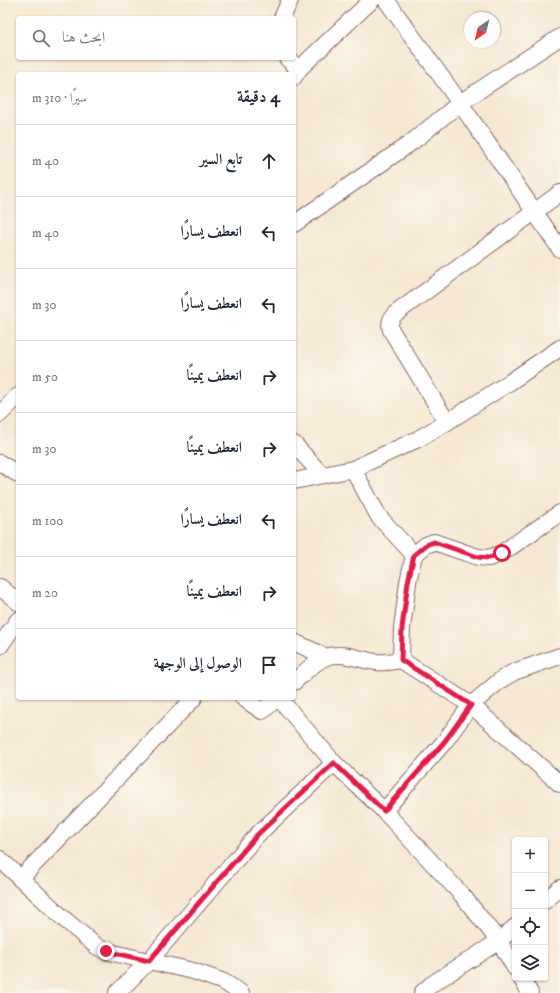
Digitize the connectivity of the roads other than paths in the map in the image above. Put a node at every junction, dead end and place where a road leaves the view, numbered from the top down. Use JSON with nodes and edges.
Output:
{"nodes":[{"id":1,"x":290,"y":0,"type":"edge"},
{"id":2,"x":372,"y":0,"type":"edge"},
{"id":3,"x":386,"y":0,"type":"edge"},
{"id":4,"x":283,"y":16,"type":"edge"},
{"id":5,"x":560,"y":37,"type":"edge"},
{"id":6,"x":293,"y":68,"type":"edge"},
{"id":7,"x":460,"y":103,"type":"junction"},
{"id":8,"x":560,"y":193,"type":"edge"},
{"id":9,"x":535,"y":211,"type":"junction"},
{"id":10,"x":296,"y":223,"type":"edge"},
{"id":11,"x":560,"y":249,"type":"edge"},
{"id":12,"x":560,"y":348,"type":"edge"},
{"id":13,"x":16,"y":398,"type":"edge"},
{"id":14,"x":0,"y":414,"type":"edge"},
{"id":15,"x":447,"y":422,"type":"junction"},
{"id":16,"x":296,"y":446,"type":"edge"},
{"id":17,"x":0,"y":463,"type":"edge"},
{"id":18,"x":353,"y":469,"type":"junction"},
{"id":19,"x":16,"y":473,"type":"edge"},
{"id":20,"x":322,"y":475,"type":"junction"},
{"id":21,"x":296,"y":481,"type":"edge"},
{"id":22,"x":560,"y":513,"type":"edge"},
{"id":23,"x":414,"y":555,"type":"junction"},
{"id":24,"x":0,"y":587,"type":"edge"},
{"id":25,"x":16,"y":600,"type":"edge"},
{"id":26,"x":16,"y":623,"type":"edge"},
{"id":27,"x":296,"y":643,"type":"edge"},
{"id":28,"x":0,"y":646,"type":"edge"},
{"id":29,"x":560,"y":656,"type":"edge"},
{"id":30,"x":326,"y":658,"type":"junction"},
{"id":31,"x":401,"y":660,"type":"junction"},
{"id":32,"x":296,"y":680,"type":"edge"},
{"id":33,"x":192,"y":700,"type":"edge"},
{"id":34,"x":246,"y":700,"type":"edge"},
{"id":35,"x":276,"y":700,"type":"edge"},
{"id":36,"x":280,"y":700,"type":"edge"},
{"id":37,"x":471,"y":705,"type":"junction"},
{"id":38,"x":334,"y":763,"type":"junction"},
{"id":39,"x":560,"y":784,"type":"edge"},
{"id":40,"x":384,"y":811,"type":"junction"},
{"id":41,"x":0,"y":859,"type":"edge"},
{"id":42,"x":20,"y":879,"type":"junction"},
{"id":43,"x":560,"y":888,"type":"edge"},
{"id":44,"x":548,"y":898,"type":"edge"},
{"id":45,"x":512,"y":930,"type":"edge"},
{"id":46,"x":499,"y":941,"type":"junction"},
{"id":47,"x":149,"y":961,"type":"junction"},
{"id":48,"x":512,"y":963,"type":"edge"},
{"id":49,"x":523,"y":981,"type":"edge"},
{"id":50,"x":225,"y":988,"type":"edge"},
{"id":51,"x":117,"y":993,"type":"edge"},
{"id":52,"x":241,"y":993,"type":"edge"},
{"id":53,"x":422,"y":993,"type":"edge"},
{"id":54,"x":530,"y":993,"type":"edge"}],
"edges":[{"from":1,"to":4,"type":"street"},
{"from":2,"to":6,"type":"street"},
{"from":3,"to":7,"type":"street"},
{"from":5,"to":7,"type":"street"},
{"from":7,"to":9,"type":"street"},
{"from":7,"to":10,"type":"street"},
{"from":8,"to":9,"type":"street"},
{"from":9,"to":11,"type":"street"},
{"from":9,"to":15,"type":"street"},
{"from":12,"to":15,"type":"street"},
{"from":13,"to":14,"type":"street"},
{"from":15,"to":18,"type":"street"},
{"from":16,"to":20,"type":"street"},
{"from":17,"to":19,"type":"street"},
{"from":18,"to":20,"type":"street"},
{"from":18,"to":23,"type":"street"},
{"from":20,"to":21,"type":"street"},
{"from":22,"to":23,"type":"street"},
{"from":23,"to":31,"type":"street"},
{"from":24,"to":25,"type":"street"},
{"from":26,"to":28,"type":"street"},
{"from":27,"to":30,"type":"street"},
{"from":29,"to":37,"type":"street"},
{"from":30,"to":31,"type":"street"},
{"from":30,"to":32,"type":"street"},
{"from":31,"to":37,"type":"street"},
{"from":33,"to":42,"type":"street"},
{"from":34,"to":35,"type":"street"},
{"from":36,"to":38,"type":"street"},
{"from":37,"to":39,"type":"street"},
{"from":37,"to":40,"type":"street"},
{"from":38,"to":40,"type":"street"},
{"from":38,"to":47,"type":"street"},
{"from":40,"to":46,"type":"street"},
{"from":41,"to":42,"type":"street"},
{"from":42,"to":47,"type":"street"},
{"from":43,"to":44,"type":"street"},
{"from":45,"to":46,"type":"street"},
{"from":46,"to":48,"type":"street"},
{"from":46,"to":53,"type":"street"},
{"from":47,"to":50,"type":"street"},
{"from":47,"to":51,"type":"street"},
{"from":49,"to":54,"type":"street"},
{"from":50,"to":52,"type":"street"}]}
